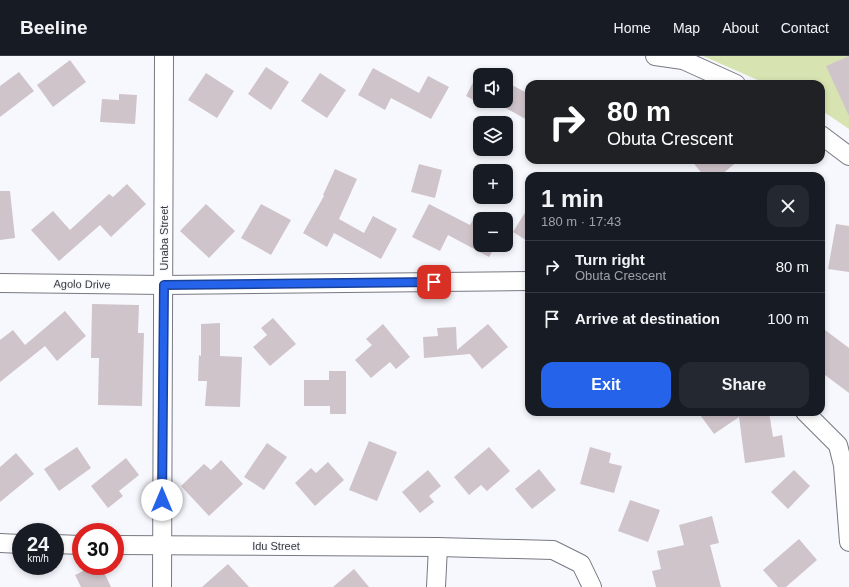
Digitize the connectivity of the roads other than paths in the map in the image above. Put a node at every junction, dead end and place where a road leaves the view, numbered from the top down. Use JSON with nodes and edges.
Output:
{"nodes":[{"id":1,"x":164,"y":56,"type":"edge"},
{"id":2,"x":655,"y":56,"type":"edge"},
{"id":3,"x":727,"y":80,"type":"edge"},
{"id":4,"x":825,"y":138,"type":"edge"},
{"id":5,"x":849,"y":156,"type":"edge"},
{"id":6,"x":525,"y":281,"type":"edge"},
{"id":7,"x":0,"y":283,"type":"edge"},
{"id":8,"x":164,"y":285,"type":"junction"},
{"id":9,"x":809,"y":416,"type":"edge"},
{"id":10,"x":849,"y":542,"type":"edge"},
{"id":11,"x":0,"y":544,"type":"edge"},
{"id":12,"x":12,"y":544,"type":"edge"},
{"id":13,"x":124,"y":545,"type":"edge"},
{"id":14,"x":162,"y":546,"type":"junction"},
{"id":15,"x":438,"y":547,"type":"junction"},
{"id":16,"x":162,"y":587,"type":"edge"},
{"id":17,"x":436,"y":587,"type":"edge"},
{"id":18,"x":592,"y":587,"type":"edge"}],
"edges":[{"from":1,"to":8,"type":"street","name":"Unaba Street"},
{"from":2,"to":3,"type":"street"},
{"from":4,"to":5,"type":"street"},
{"from":6,"to":8,"type":"street","name":"Agolo Drive"},
{"from":7,"to":8,"type":"street","name":"Agolo Drive"},
{"from":8,"to":14,"type":"street","name":"Unaba Street"},
{"from":9,"to":10,"type":"street"},
{"from":11,"to":12,"type":"street"},
{"from":13,"to":14,"type":"street","name":"Idu Street"},
{"from":14,"to":15,"type":"street","name":"Idu Street"},
{"from":14,"to":16,"type":"street","name":"Unaba Street"},
{"from":15,"to":17,"type":"street"},
{"from":15,"to":18,"type":"street","name":"Idu Street"}]}
